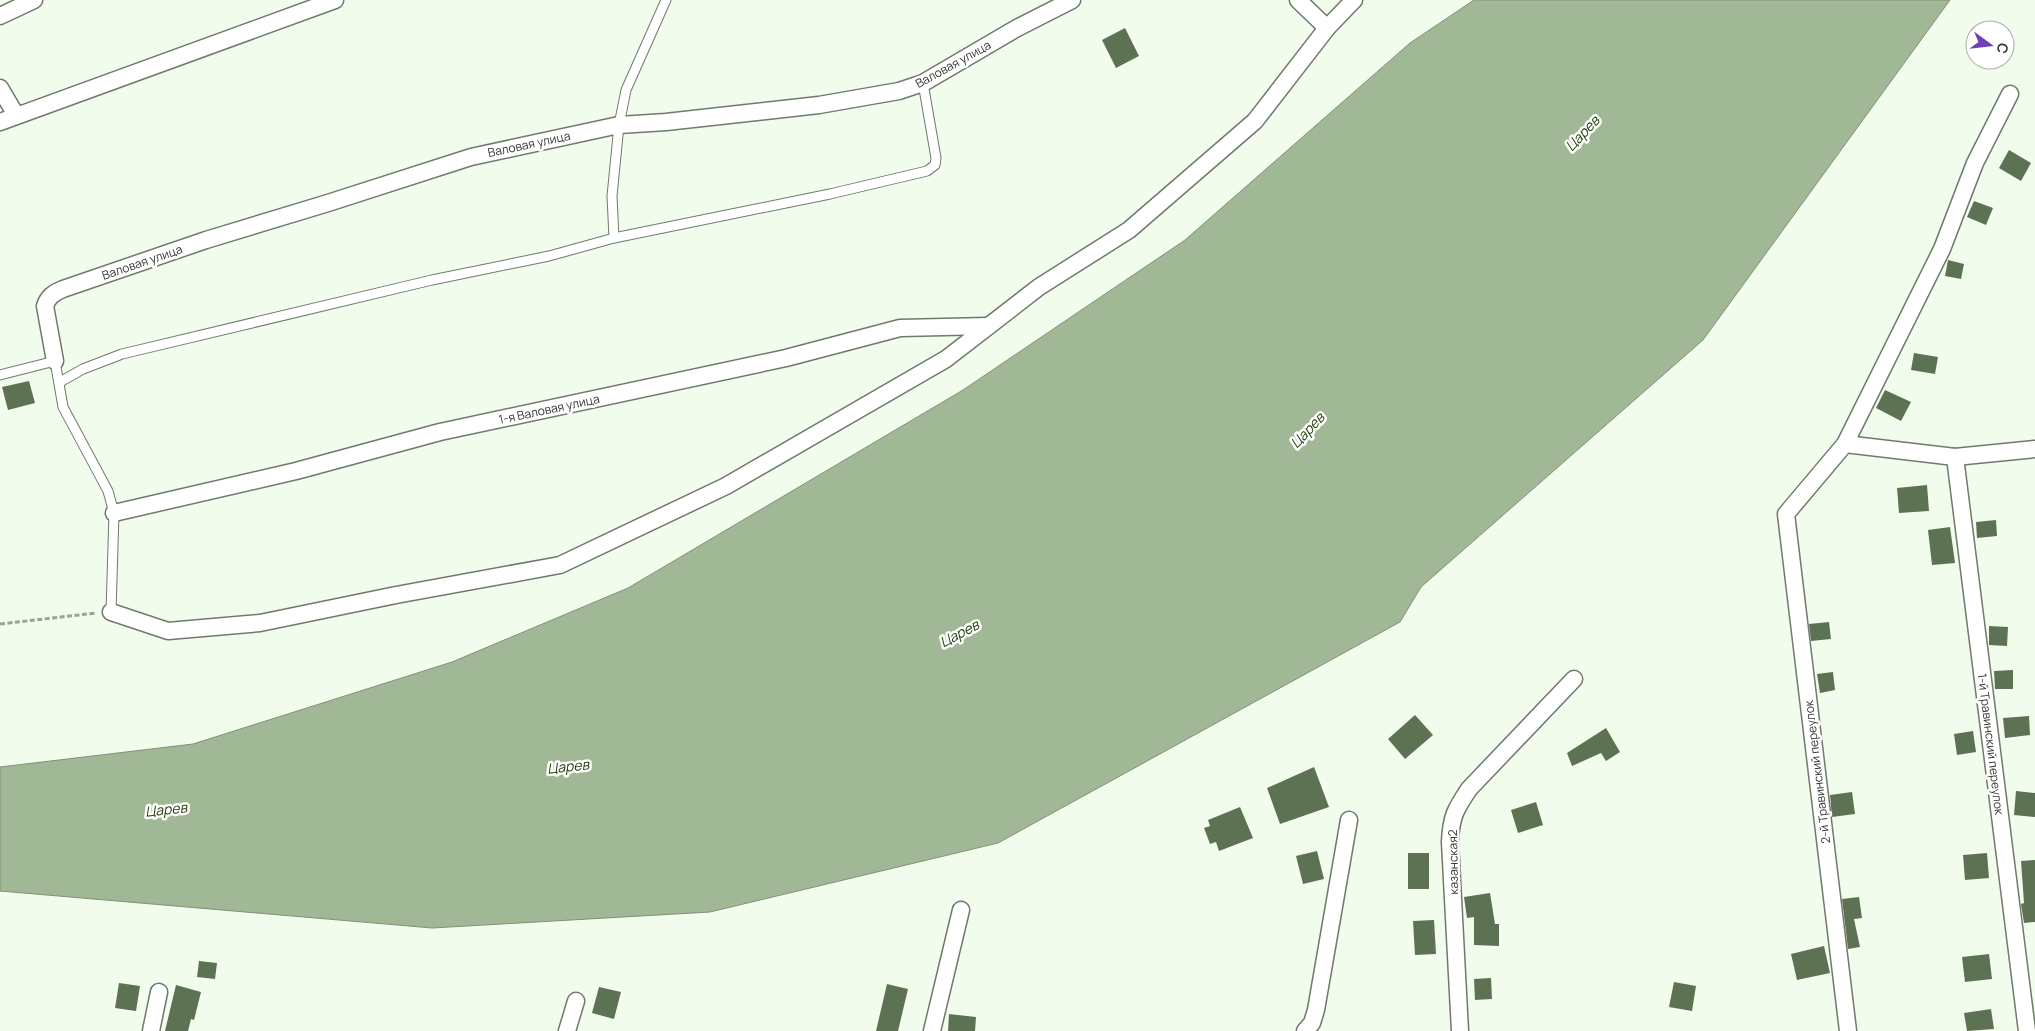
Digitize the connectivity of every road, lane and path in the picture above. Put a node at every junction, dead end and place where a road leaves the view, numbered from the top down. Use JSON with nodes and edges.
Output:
{"nodes":[{"id":1,"x":34,"y":0,"type":"edge"},
{"id":2,"x":334,"y":0,"type":"edge"},
{"id":3,"x":666,"y":0,"type":"edge"},
{"id":4,"x":1072,"y":0,"type":"edge"},
{"id":5,"x":1298,"y":0,"type":"edge"},
{"id":6,"x":1354,"y":0,"type":"edge"},
{"id":7,"x":0,"y":16,"type":"edge"},
{"id":8,"x":1327,"y":28,"type":"junction"},
{"id":9,"x":923,"y":83,"type":"junction"},
{"id":10,"x":0,"y":88,"type":"edge"},
{"id":11,"x":2010,"y":94,"type":"dead end"},
{"id":12,"x":16,"y":116,"type":"junction"},
{"id":13,"x":0,"y":122,"type":"edge"},
{"id":14,"x":618,"y":125,"type":"junction"},
{"id":15,"x":614,"y":238,"type":"junction"},
{"id":16,"x":988,"y":326,"type":"junction"},
{"id":17,"x":54,"y":361,"type":"junction"},
{"id":18,"x":0,"y":375,"type":"edge"},
{"id":19,"x":60,"y":382,"type":"junction"},
{"id":20,"x":1845,"y":444,"type":"junction"},
{"id":21,"x":2035,"y":450,"type":"edge"},
{"id":22,"x":1955,"y":457,"type":"junction"},
{"id":23,"x":114,"y":513,"type":"junction"},
{"id":24,"x":110,"y":612,"type":"junction"},
{"id":25,"x":0,"y":624,"type":"edge"},
{"id":26,"x":1574,"y":679,"type":"dead end"},
{"id":27,"x":1349,"y":820,"type":"dead end"},
{"id":28,"x":961,"y":910,"type":"dead end"},
{"id":29,"x":159,"y":992,"type":"dead end"},
{"id":30,"x":576,"y":1001,"type":"dead end"},
{"id":31,"x":151,"y":1031,"type":"edge"},
{"id":32,"x":567,"y":1031,"type":"edge"},
{"id":33,"x":932,"y":1031,"type":"edge"},
{"id":34,"x":1306,"y":1031,"type":"edge"},
{"id":35,"x":1460,"y":1031,"type":"edge"},
{"id":36,"x":1848,"y":1031,"type":"edge"},
{"id":37,"x":2027,"y":1031,"type":"edge"}],
"edges":[{"from":1,"to":7,"type":"street"},
{"from":2,"to":12,"type":"street"},
{"from":3,"to":14,"type":"lane"},
{"from":4,"to":9,"type":"street","name":"Валовая улица"},
{"from":5,"to":8,"type":"street"},
{"from":6,"to":8,"type":"street"},
{"from":8,"to":16,"type":"street"},
{"from":9,"to":14,"type":"street","name":"Валовая улица"},
{"from":9,"to":15,"type":"lane"},
{"from":10,"to":12,"type":"street"},
{"from":11,"to":20,"type":"street"},
{"from":12,"to":13,"type":"street"},
{"from":14,"to":15,"type":"lane"},
{"from":14,"to":17,"type":"street","name":"Валовая улица"},
{"from":15,"to":19,"type":"lane"},
{"from":16,"to":23,"type":"street","name":"1-я Валовая улица"},
{"from":16,"to":24,"type":"street"},
{"from":17,"to":18,"type":"lane"},
{"from":17,"to":19,"type":"lane"},
{"from":19,"to":23,"type":"lane"},
{"from":20,"to":22,"type":"street"},
{"from":20,"to":36,"type":"street","name":"2-й Травинский переулок"},
{"from":21,"to":22,"type":"street"},
{"from":22,"to":37,"type":"street","name":"1-й Травинский переулок"},
{"from":23,"to":24,"type":"lane"},
{"from":24,"to":25,"type":"path"},
{"from":26,"to":35,"type":"street","name":"казанская2"},
{"from":27,"to":34,"type":"street"},
{"from":28,"to":33,"type":"street"},
{"from":29,"to":31,"type":"street"},
{"from":30,"to":32,"type":"street"}]}
